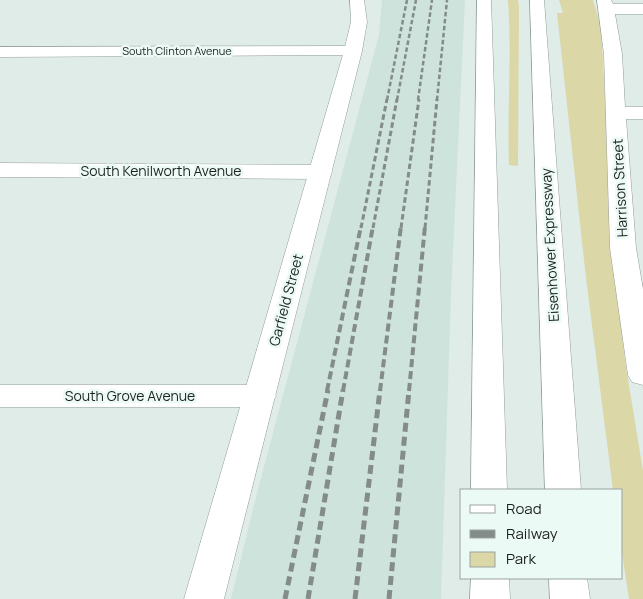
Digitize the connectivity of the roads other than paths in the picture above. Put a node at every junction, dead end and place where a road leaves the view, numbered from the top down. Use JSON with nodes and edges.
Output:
{"nodes":[{"id":1,"x":357,"y":0,"type":"edge"},
{"id":2,"x":484,"y":0,"type":"edge"},
{"id":3,"x":537,"y":0,"type":"edge"},
{"id":4,"x":606,"y":4,"type":"edge"},
{"id":5,"x":643,"y":9,"type":"edge"},
{"id":6,"x":353,"y":51,"type":"junction"},
{"id":7,"x":0,"y":52,"type":"edge"},
{"id":8,"x":616,"y":113,"type":"junction"},
{"id":9,"x":643,"y":113,"type":"edge"},
{"id":10,"x":0,"y":170,"type":"edge"},
{"id":11,"x":321,"y":172,"type":"junction"},
{"id":12,"x":633,"y":248,"type":"edge"},
{"id":13,"x":643,"y":375,"type":"edge"},
{"id":14,"x":0,"y":396,"type":"edge"},
{"id":15,"x":260,"y":396,"type":"junction"},
{"id":16,"x":489,"y":489,"type":"edge"},
{"id":17,"x":563,"y":489,"type":"edge"},
{"id":18,"x":490,"y":579,"type":"edge"},
{"id":19,"x":568,"y":579,"type":"edge"},
{"id":20,"x":204,"y":599,"type":"edge"},
{"id":21,"x":490,"y":599,"type":"edge"},
{"id":22,"x":570,"y":599,"type":"edge"}],
"edges":[{"from":1,"to":6,"type":"main road","name":"Garfield Street"},
{"from":2,"to":16,"type":"main road"},
{"from":3,"to":17,"type":"main road","name":"Eisenhower Expressway"},
{"from":4,"to":5,"type":"main road"},
{"from":4,"to":8,"type":"main road","name":"Harrison Street"},
{"from":6,"to":7,"type":"main road","name":"South Clinton Avenue"},
{"from":6,"to":11,"type":"main road","name":"Garfield Street"},
{"from":8,"to":9,"type":"main road"},
{"from":8,"to":12,"type":"main road","name":"Harrison Street"},
{"from":10,"to":11,"type":"main road","name":"South Kenilworth Avenue"},
{"from":11,"to":15,"type":"main road","name":"Garfield Street"},
{"from":12,"to":13,"type":"main road","name":"Harrison Street"},
{"from":14,"to":15,"type":"main road","name":"South Grove Avenue"},
{"from":15,"to":20,"type":"main road","name":"Garfield Street"},
{"from":18,"to":21,"type":"main road"},
{"from":19,"to":22,"type":"main road"}]}
